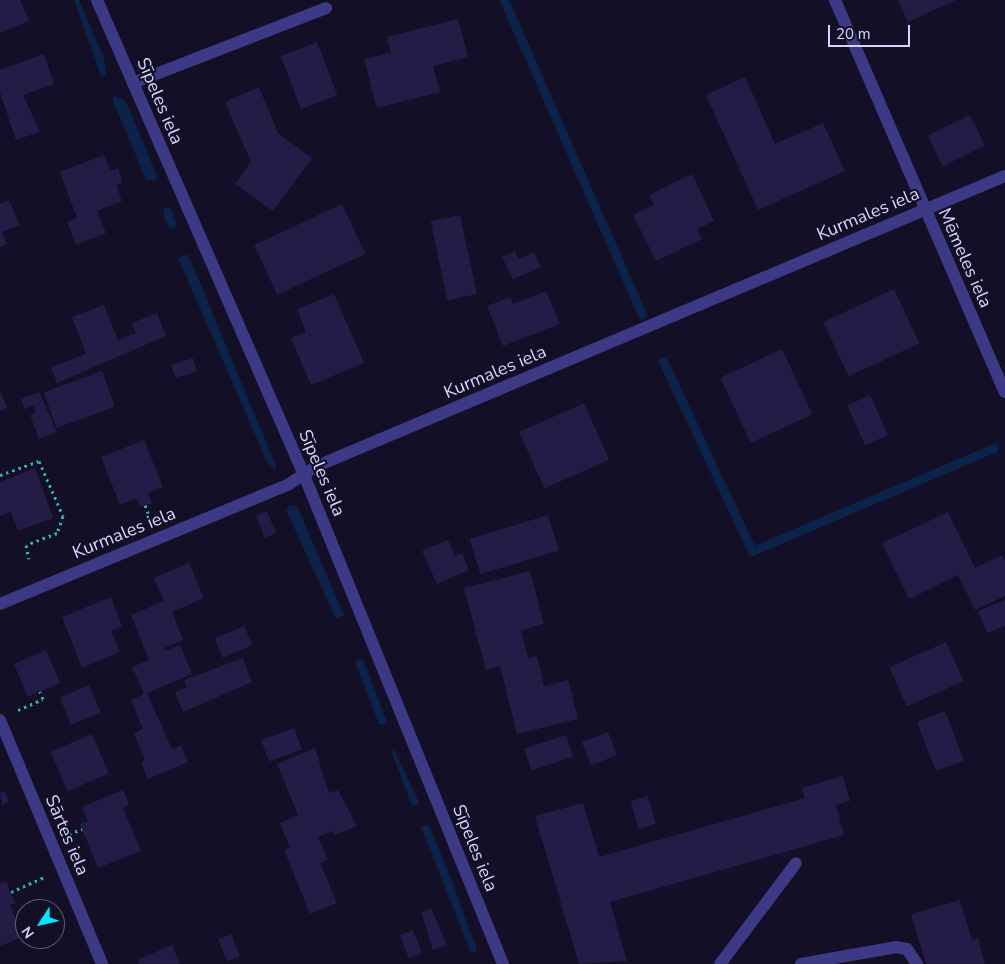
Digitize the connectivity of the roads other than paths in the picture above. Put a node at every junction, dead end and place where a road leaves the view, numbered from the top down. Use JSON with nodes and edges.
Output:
{"nodes":[{"id":1,"x":97,"y":0,"type":"edge"},
{"id":2,"x":835,"y":0,"type":"edge"},
{"id":3,"x":326,"y":8,"type":"dead end"},
{"id":4,"x":133,"y":83,"type":"junction"},
{"id":5,"x":1005,"y":176,"type":"edge"},
{"id":6,"x":924,"y":209,"type":"junction"},
{"id":7,"x":1005,"y":392,"type":"edge"},
{"id":8,"x":304,"y":475,"type":"junction"},
{"id":9,"x":0,"y":604,"type":"edge"},
{"id":10,"x":0,"y":720,"type":"edge"},
{"id":11,"x":796,"y":863,"type":"dead end"},
{"id":12,"x":102,"y":964,"type":"edge"},
{"id":13,"x":503,"y":964,"type":"edge"},
{"id":14,"x":720,"y":964,"type":"edge"},
{"id":15,"x":801,"y":964,"type":"edge"},
{"id":16,"x":917,"y":964,"type":"edge"}],
"edges":[{"from":1,"to":4,"type":"street","name":"Sīpeles iela"},
{"from":2,"to":6,"type":"street","name":"Mēmeles iela"},
{"from":3,"to":4,"type":"street"},
{"from":4,"to":8,"type":"street","name":"Sīpeles iela"},
{"from":5,"to":6,"type":"street","name":"Kurmales iela"},
{"from":6,"to":7,"type":"street","name":"Mēmeles iela"},
{"from":6,"to":8,"type":"street","name":"Kurmales iela"},
{"from":8,"to":9,"type":"street","name":"Kurmales iela"},
{"from":8,"to":13,"type":"street","name":"Sīpeles iela"},
{"from":10,"to":12,"type":"street","name":"Sārtes iela"},
{"from":11,"to":14,"type":"street"},
{"from":15,"to":16,"type":"street"}]}
